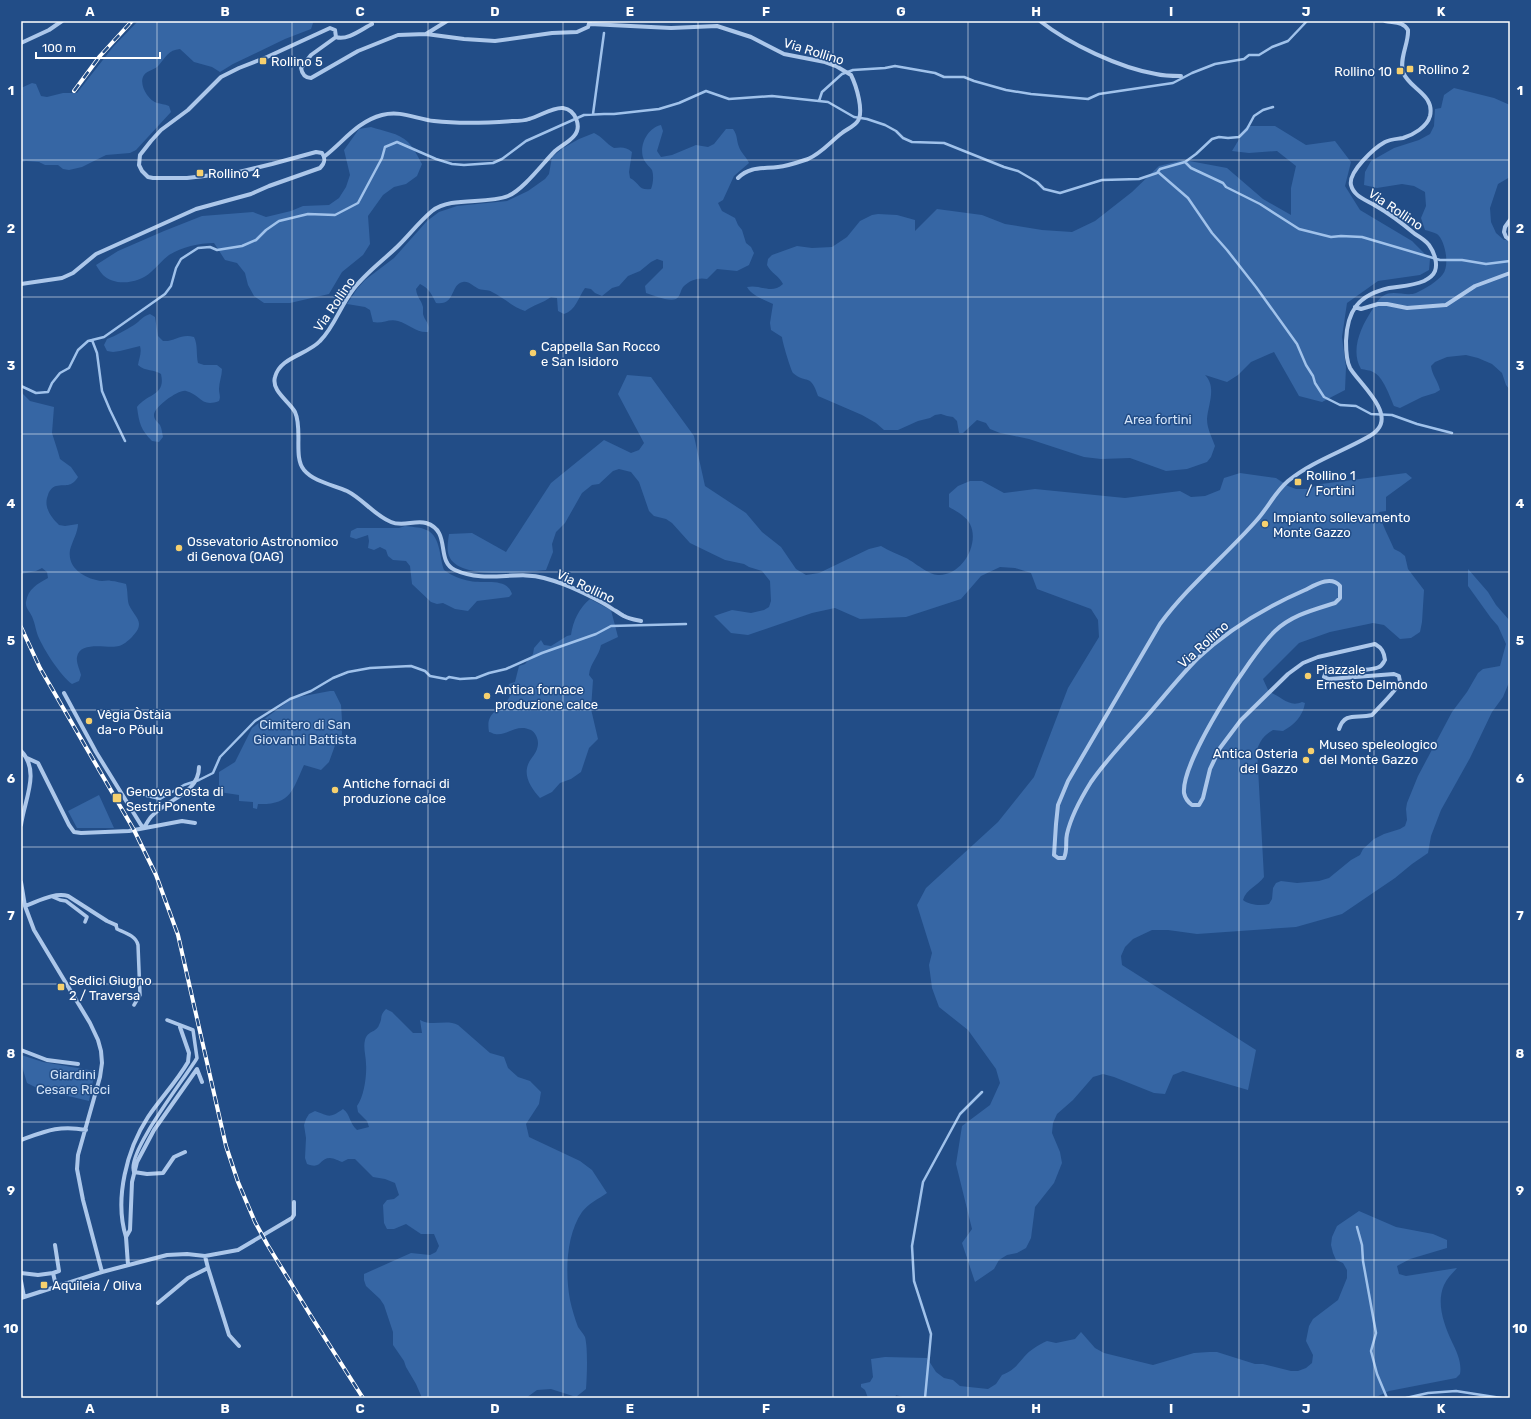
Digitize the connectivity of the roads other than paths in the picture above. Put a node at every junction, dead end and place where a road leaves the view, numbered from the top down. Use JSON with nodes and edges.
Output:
{"nodes":[{"id":1,"x":62,"y":21,"type":"edge"},
{"id":2,"x":447,"y":21,"type":"edge"},
{"id":3,"x":1040,"y":21,"type":"edge"},
{"id":4,"x":1385,"y":21,"type":"edge"},
{"id":5,"x":590,"y":22,"type":"edge"},
{"id":6,"x":372,"y":24,"type":"dead end"},
{"id":7,"x":426,"y":34,"type":"junction"},
{"id":8,"x":336,"y":37,"type":"junction"},
{"id":9,"x":21,"y":42,"type":"edge"},
{"id":10,"x":1181,"y":76,"type":"dead end"},
{"id":11,"x":324,"y":156,"type":"junction"},
{"id":12,"x":738,"y":178,"type":"dead end"},
{"id":13,"x":1510,"y":220,"type":"edge"},
{"id":14,"x":1510,"y":240,"type":"edge"},
{"id":15,"x":1510,"y":272,"type":"edge"},
{"id":16,"x":21,"y":284,"type":"edge"},
{"id":17,"x":1355,"y":307,"type":"junction"},
{"id":18,"x":641,"y":621,"type":"dead end"},
{"id":19,"x":64,"y":693,"type":"dead end"},
{"id":20,"x":1339,"y":729,"type":"dead end"},
{"id":21,"x":21,"y":751,"type":"edge"},
{"id":22,"x":27,"y":758,"type":"junction"},
{"id":23,"x":199,"y":767,"type":"dead end"},
{"id":24,"x":22,"y":816,"type":"edge"},
{"id":25,"x":195,"y":823,"type":"dead end"},
{"id":26,"x":21,"y":825,"type":"edge"},
{"id":27,"x":144,"y":828,"type":"junction"},
{"id":28,"x":21,"y":882,"type":"edge"},
{"id":29,"x":53,"y":897,"type":"junction"},
{"id":30,"x":25,"y":906,"type":"junction"},
{"id":31,"x":85,"y":922,"type":"dead end"},
{"id":32,"x":116,"y":925,"type":"joint"},
{"id":33,"x":134,"y":1005,"type":"dead end"},
{"id":34,"x":167,"y":1020,"type":"dead end"},
{"id":35,"x":180,"y":1027,"type":"dead end"},
{"id":36,"x":21,"y":1050,"type":"edge"},
{"id":37,"x":78,"y":1064,"type":"dead end"},
{"id":38,"x":202,"y":1082,"type":"dead end"},
{"id":39,"x":86,"y":1130,"type":"junction"},
{"id":40,"x":21,"y":1140,"type":"edge"},
{"id":41,"x":185,"y":1152,"type":"dead end"},
{"id":42,"x":134,"y":1172,"type":"junction"},
{"id":43,"x":294,"y":1202,"type":"dead end"},
{"id":44,"x":126,"y":1237,"type":"junction"},
{"id":45,"x":55,"y":1245,"type":"dead end"},
{"id":46,"x":205,"y":1256,"type":"junction"},
{"id":47,"x":128,"y":1265,"type":"junction"},
{"id":48,"x":208,"y":1268,"type":"junction"},
{"id":49,"x":102,"y":1272,"type":"junction"},
{"id":50,"x":21,"y":1273,"type":"edge"},
{"id":51,"x":53,"y":1273,"type":"junction"},
{"id":52,"x":21,"y":1281,"type":"edge"},
{"id":53,"x":56,"y":1286,"type":"junction"},
{"id":54,"x":23,"y":1298,"type":"edge"},
{"id":55,"x":158,"y":1304,"type":"dead end"},
{"id":56,"x":239,"y":1346,"type":"dead end"}],
"edges":[{"from":1,"to":9,"type":"street"},
{"from":2,"to":7,"type":"street"},
{"from":3,"to":10,"type":"street"},
{"from":4,"to":17,"type":"street","name":"Via Rollino"},
{"from":5,"to":7,"type":"street","name":"Via Rollino"},
{"from":5,"to":12,"type":"street","name":"Via Rollino"},
{"from":6,"to":8,"type":"street"},
{"from":7,"to":8,"type":"street","name":"Via Rollino"},
{"from":8,"to":11,"type":"street"},
{"from":11,"to":16,"type":"street","name":"Via Rollino"},
{"from":11,"to":18,"type":"street","name":"Via Rollino"},
{"from":13,"to":14,"type":"street"},
{"from":15,"to":17,"type":"street"},
{"from":17,"to":20,"type":"street","name":"Via Rollino"},
{"from":19,"to":27,"type":"street"},
{"from":21,"to":22,"type":"street"},
{"from":22,"to":24,"type":"street"},
{"from":22,"to":27,"type":"street"},
{"from":23,"to":27,"type":"street"},
{"from":24,"to":26,"type":"street"},
{"from":25,"to":27,"type":"street"},
{"from":28,"to":30,"type":"street"},
{"from":29,"to":30,"type":"street"},
{"from":29,"to":31,"type":"street"},
{"from":29,"to":32,"type":"street"},
{"from":30,"to":39,"type":"street"},
{"from":32,"to":33,"type":"street"},
{"from":34,"to":42,"type":"street"},
{"from":35,"to":44,"type":"street"},
{"from":36,"to":37,"type":"street"},
{"from":38,"to":42,"type":"street"},
{"from":39,"to":40,"type":"street"},
{"from":39,"to":49,"type":"street"},
{"from":41,"to":42,"type":"street"},
{"from":42,"to":44,"type":"street"},
{"from":43,"to":46,"type":"street"},
{"from":44,"to":47,"type":"street"},
{"from":45,"to":51,"type":"street"},
{"from":46,"to":47,"type":"street"},
{"from":46,"to":48,"type":"street"},
{"from":47,"to":49,"type":"street"},
{"from":48,"to":55,"type":"street"},
{"from":48,"to":56,"type":"street"},
{"from":49,"to":53,"type":"street"},
{"from":50,"to":51,"type":"street"},
{"from":51,"to":53,"type":"street"},
{"from":52,"to":54,"type":"street"},
{"from":53,"to":54,"type":"street"}]}
